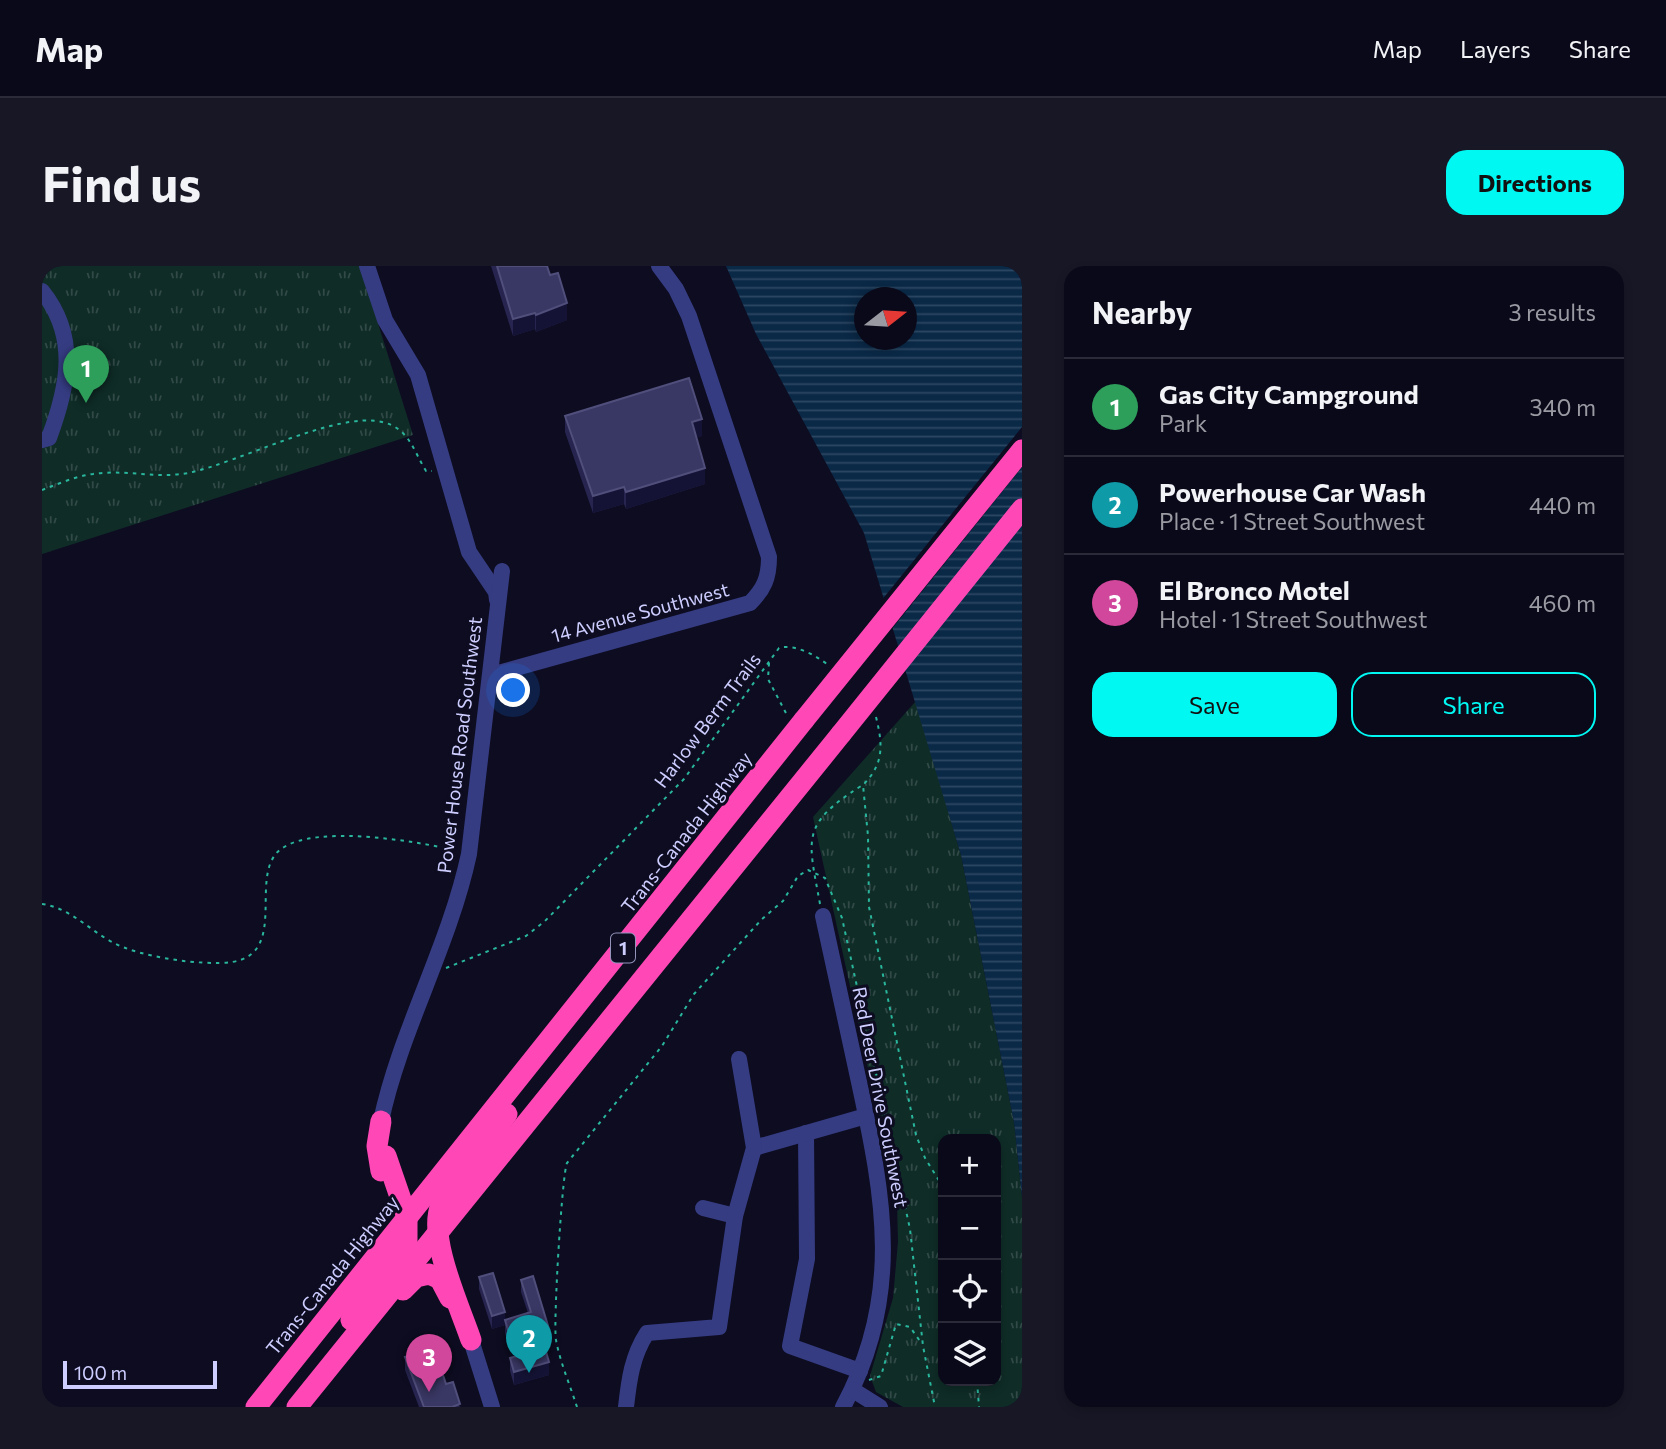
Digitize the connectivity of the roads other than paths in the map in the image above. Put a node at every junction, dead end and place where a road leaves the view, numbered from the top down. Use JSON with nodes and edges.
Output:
{"nodes":[{"id":1,"x":367,"y":266,"type":"edge"},
{"id":2,"x":659,"y":266,"type":"edge"},
{"id":3,"x":42,"y":291,"type":"edge"},
{"id":4,"x":42,"y":440,"type":"edge"},
{"id":5,"x":1022,"y":450,"type":"edge"},
{"id":6,"x":1022,"y":509,"type":"edge"},
{"id":7,"x":502,"y":571,"type":"dead end"},
{"id":8,"x":497,"y":603,"type":"junction"},
{"id":9,"x":491,"y":675,"type":"junction"},
{"id":10,"x":822,"y":916,"type":"road end"},
{"id":11,"x":584,"y":996,"type":"junction"},
{"id":12,"x":739,"y":1059,"type":"dead end"},
{"id":13,"x":866,"y":1116,"type":"junction"},
{"id":14,"x":381,"y":1121,"type":"junction"},
{"id":15,"x":806,"y":1133,"type":"junction"},
{"id":16,"x":754,"y":1148,"type":"junction"},
{"id":17,"x":386,"y":1156,"type":"junction"},
{"id":18,"x":489,"y":1170,"type":"junction"},
{"id":19,"x":440,"y":1175,"type":"junction"},
{"id":20,"x":703,"y":1208,"type":"dead end"},
{"id":21,"x":735,"y":1216,"type":"junction"},
{"id":22,"x":407,"y":1217,"type":"junction"},
{"id":23,"x":438,"y":1234,"type":"junction"},
{"id":24,"x":368,"y":1266,"type":"junction"},
{"id":25,"x":471,"y":1340,"type":"junction"},
{"id":26,"x":864,"y":1376,"type":"junction"},
{"id":27,"x":313,"y":1388,"type":"junction"},
{"id":28,"x":853,"y":1390,"type":"junction"},
{"id":29,"x":256,"y":1407,"type":"edge"},
{"id":30,"x":289,"y":1407,"type":"edge"},
{"id":31,"x":297,"y":1407,"type":"edge"},
{"id":32,"x":492,"y":1407,"type":"edge"},
{"id":33,"x":626,"y":1407,"type":"edge"},
{"id":34,"x":843,"y":1407,"type":"edge"},
{"id":35,"x":880,"y":1407,"type":"edge"}],
"edges":[{"from":1,"to":8,"type":"street"},
{"from":2,"to":9,"type":"street","name":"14 Avenue Southwest"},
{"from":3,"to":4,"type":"street"},
{"from":5,"to":11,"type":"highway","name":"Trans-Canada Highway","number":"1","bridge":true},
{"from":6,"to":18,"type":"highway","number":"1","bridge":true},
{"from":7,"to":8,"type":"street","name":"Power House Road Southwest"},
{"from":8,"to":9,"type":"street","name":"Power House Road Southwest"},
{"from":9,"to":14,"type":"street","name":"Power House Road Southwest"},
{"from":10,"to":13,"type":"street","name":"Red Deer Drive Southwest"},
{"from":11,"to":19,"type":"highway","name":"Trans-Canada Highway","number":"1"},
{"from":11,"to":23,"type":"highway"},
{"from":12,"to":16,"type":"street"},
{"from":13,"to":15,"type":"street"},
{"from":13,"to":26,"type":"street","name":"Red Deer Drive Southwest"},
{"from":14,"to":17,"type":"highway"},
{"from":14,"to":24,"type":"highway"},
{"from":15,"to":16,"type":"street"},
{"from":15,"to":26,"type":"street"},
{"from":16,"to":21,"type":"street"},
{"from":17,"to":19,"type":"highway"},
{"from":17,"to":22,"type":"highway"},
{"from":18,"to":23,"type":"highway","number":"1"},
{"from":18,"to":25,"type":"highway"},
{"from":19,"to":22,"type":"highway","name":"Trans-Canada Highway","number":"1"},
{"from":20,"to":21,"type":"street"},
{"from":21,"to":33,"type":"street"},
{"from":22,"to":24,"type":"highway","name":"Trans-Canada Highway","number":"1"},
{"from":22,"to":30,"type":"highway"},
{"from":23,"to":25,"type":"highway"},
{"from":23,"to":27,"type":"highway","number":"1"},
{"from":24,"to":29,"type":"highway","name":"Trans-Canada Highway","number":"1"},
{"from":25,"to":27,"type":"highway"},
{"from":25,"to":32,"type":"street"},
{"from":26,"to":28,"type":"street","name":"Red Deer Drive Southwest"},
{"from":27,"to":31,"type":"highway","number":"1"},
{"from":28,"to":34,"type":"street","name":"Red Deer Drive Southwest"},
{"from":28,"to":35,"type":"street"}]}
